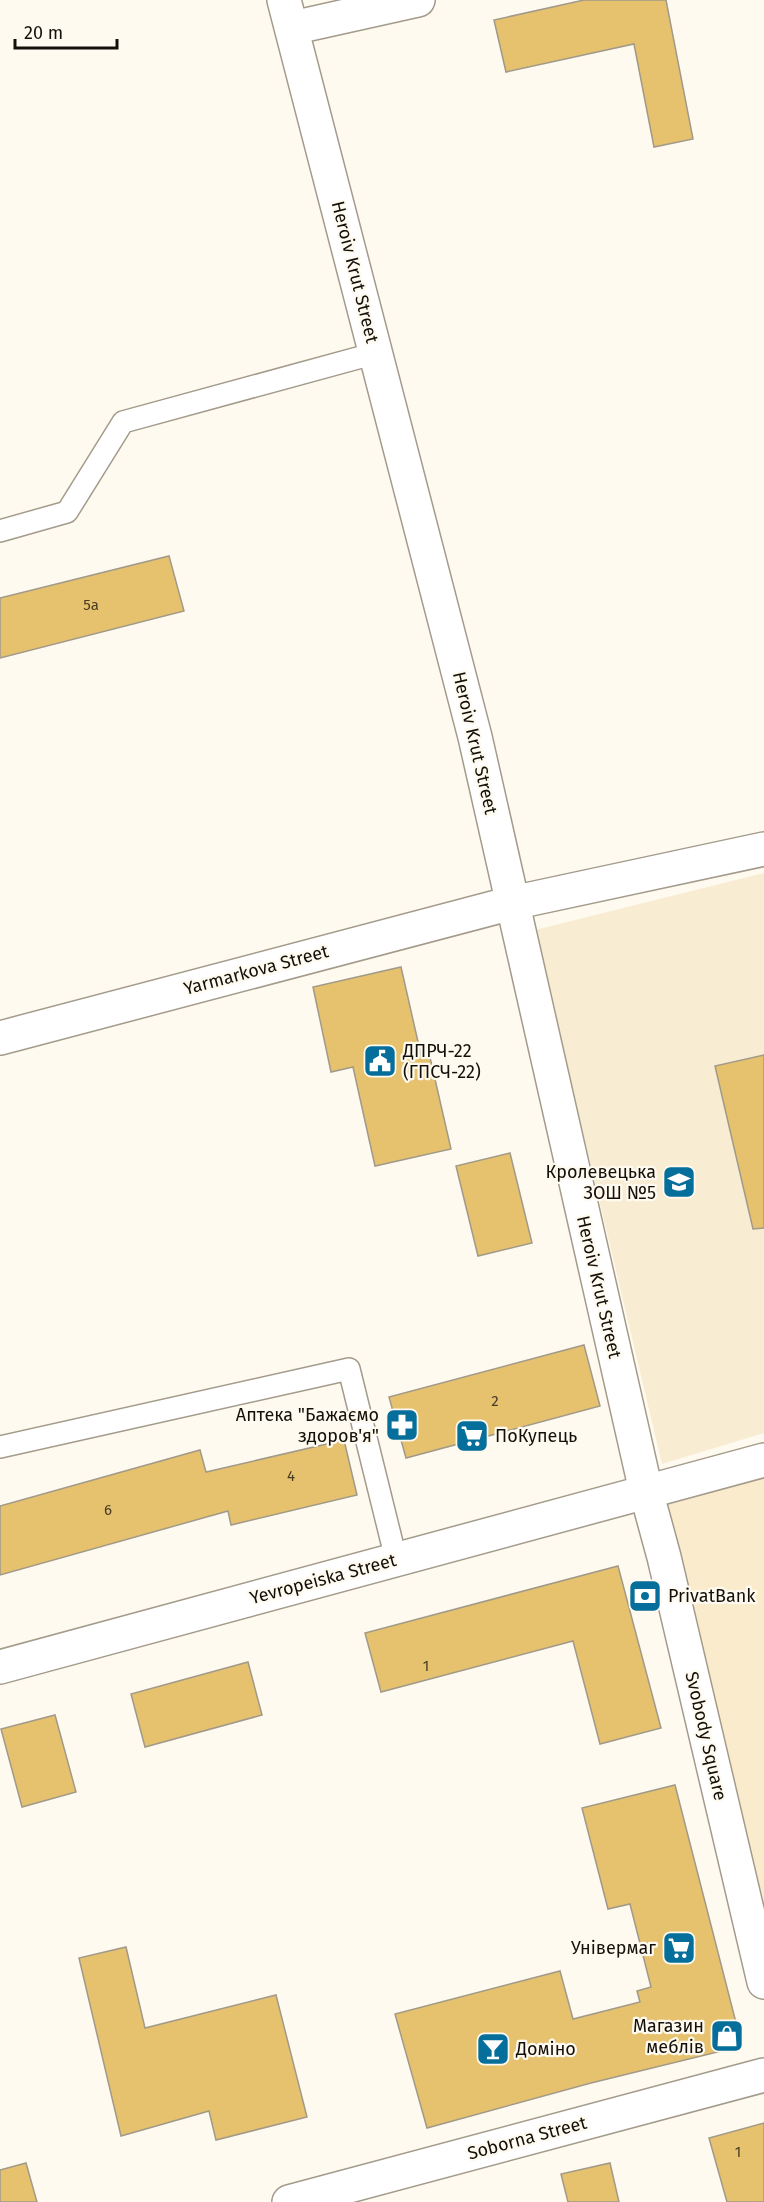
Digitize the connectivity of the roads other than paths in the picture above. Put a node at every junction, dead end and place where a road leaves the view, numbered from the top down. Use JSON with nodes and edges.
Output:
{"nodes":[{"id":1,"x":418,"y":0,"type":"edge"},
{"id":2,"x":288,"y":14,"type":"edge"},
{"id":3,"x":376,"y":353,"type":"junction"},
{"id":4,"x":0,"y":531,"type":"edge"},
{"id":5,"x":764,"y":849,"type":"edge"},
{"id":6,"x":512,"y":903,"type":"junction"},
{"id":7,"x":0,"y":1038,"type":"edge"},
{"id":8,"x":0,"y":1447,"type":"edge"},
{"id":9,"x":764,"y":1460,"type":"edge"},
{"id":10,"x":646,"y":1491,"type":"junction"},
{"id":11,"x":396,"y":1559,"type":"junction"},
{"id":12,"x":0,"y":1667,"type":"edge"},
{"id":13,"x":764,"y":1982,"type":"edge"},
{"id":14,"x":764,"y":2075,"type":"edge"},
{"id":15,"x":289,"y":2202,"type":"edge"}],
"edges":[{"from":1,"to":2,"type":"street"},
{"from":2,"to":3,"type":"street","name":"Heroiv Krut Street"},
{"from":3,"to":4,"type":"lane"},
{"from":3,"to":6,"type":"street","name":"Heroiv Krut Street"},
{"from":5,"to":6,"type":"street","name":"Yarmarkova Street"},
{"from":6,"to":7,"type":"street","name":"Yarmarkova Street"},
{"from":6,"to":10,"type":"street","name":"Heroiv Krut Street"},
{"from":8,"to":11,"type":"lane"},
{"from":9,"to":10,"type":"street","name":"Yevropeiska Street"},
{"from":10,"to":11,"type":"street","name":"Yevropeiska Street"},
{"from":10,"to":13,"type":"street","name":"Svobody Square"},
{"from":11,"to":12,"type":"street","name":"Yevropeiska Street"},
{"from":14,"to":15,"type":"street","name":"Soborna Street"}]}
